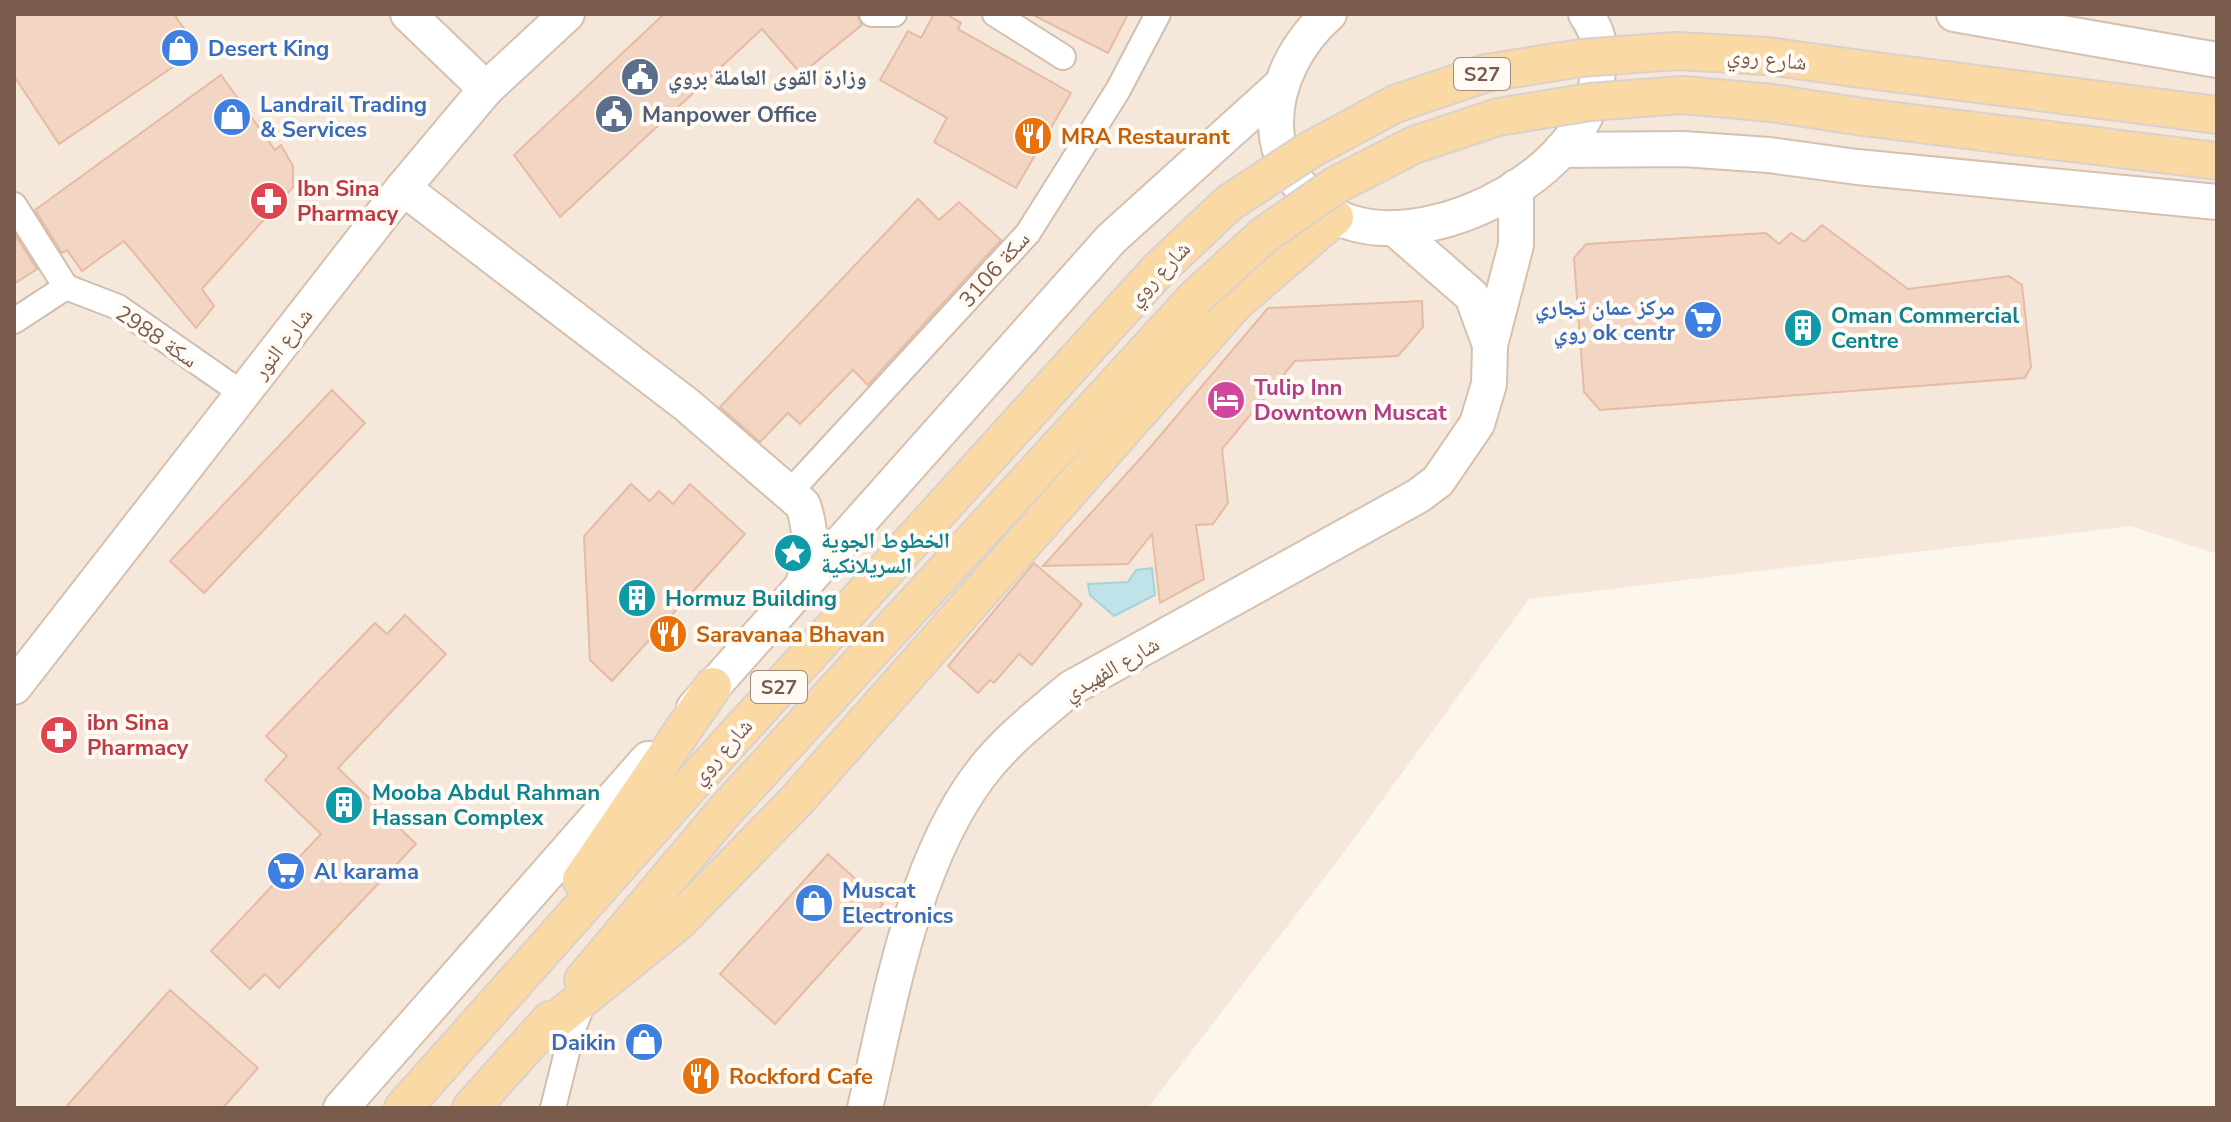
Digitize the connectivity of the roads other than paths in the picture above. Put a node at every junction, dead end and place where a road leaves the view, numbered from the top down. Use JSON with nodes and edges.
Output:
{"nodes":[{"id":1,"x":408,"y":14,"type":"edge"},
{"id":2,"x":567,"y":14,"type":"edge"},
{"id":3,"x":872,"y":14,"type":"edge"},
{"id":4,"x":894,"y":14,"type":"edge"},
{"id":5,"x":995,"y":14,"type":"edge"},
{"id":6,"x":1158,"y":14,"type":"edge"},
{"id":7,"x":1586,"y":14,"type":"edge"},
{"id":8,"x":1954,"y":14,"type":"edge"},
{"id":9,"x":1325,"y":15,"type":"edge"},
{"id":10,"x":1063,"y":57,"type":"dead end"},
{"id":11,"x":2217,"y":60,"type":"edge"},
{"id":12,"x":1280,"y":86,"type":"junction"},
{"id":13,"x":486,"y":89,"type":"junction"},
{"id":14,"x":2217,"y":115,"type":"edge"},
{"id":15,"x":1561,"y":150,"type":"junction"},
{"id":16,"x":2217,"y":161,"type":"edge"},
{"id":17,"x":1516,"y":187,"type":"junction"},
{"id":18,"x":403,"y":188,"type":"junction"},
{"id":19,"x":2217,"y":202,"type":"edge"},
{"id":20,"x":14,"y":205,"type":"edge"},
{"id":21,"x":1335,"y":217,"type":"junction"},
{"id":22,"x":1394,"y":228,"type":"junction"},
{"id":23,"x":66,"y":287,"type":"junction"},
{"id":24,"x":14,"y":321,"type":"edge"},
{"id":25,"x":1490,"y":345,"type":"junction"},
{"id":26,"x":243,"y":394,"type":"junction"},
{"id":27,"x":789,"y":493,"type":"junction"},
{"id":28,"x":803,"y":587,"type":"junction"},
{"id":29,"x":713,"y":686,"type":"junction"},
{"id":30,"x":14,"y":687,"type":"edge"},
{"id":31,"x":584,"y":1000,"type":"junction"},
{"id":32,"x":494,"y":1006,"type":"junction"},
{"id":33,"x":535,"y":1037,"type":"junction"},
{"id":34,"x":341,"y":1108,"type":"edge"},
{"id":35,"x":403,"y":1108,"type":"edge"},
{"id":36,"x":471,"y":1108,"type":"edge"},
{"id":37,"x":553,"y":1108,"type":"edge"},
{"id":38,"x":865,"y":1108,"type":"edge"}],
"edges":[{"from":1,"to":13,"type":"main road"},
{"from":2,"to":13,"type":"main road","name":"شارع النور"},
{"from":3,"to":4,"type":"street"},
{"from":5,"to":10,"type":"street"},
{"from":6,"to":27,"type":"street","name":"سكة 3106"},
{"from":7,"to":15,"type":"main road"},
{"from":8,"to":11,"type":"main road"},
{"from":9,"to":12,"type":"main road"},
{"from":12,"to":21,"type":"main road"},
{"from":12,"to":28,"type":"main road"},
{"from":13,"to":18,"type":"main road","name":"شارع النور"},
{"from":14,"to":32,"type":"main road","name":"شارع روي","number":"S27","bridge":true},
{"from":15,"to":17,"type":"main road"},
{"from":15,"to":19,"type":"main road"},
{"from":16,"to":33,"type":"main road","name":"شارع روي","number":"S27","bridge":true},
{"from":17,"to":22,"type":"main road"},
{"from":17,"to":25,"type":"main road","name":"شارع الفهيدي"},
{"from":18,"to":26,"type":"main road","name":"شارع النور"},
{"from":18,"to":27,"type":"main road"},
{"from":20,"to":23,"type":"street"},
{"from":21,"to":22,"type":"main road"},
{"from":21,"to":31,"type":"main road"},
{"from":22,"to":25,"type":"main road","name":"شارع الفهيدي"},
{"from":23,"to":24,"type":"street"},
{"from":23,"to":26,"type":"street","name":"سكة 2988"},
{"from":25,"to":38,"type":"main road","name":"شارع الفهيدي"},
{"from":26,"to":30,"type":"main road","name":"شارع النور"},
{"from":27,"to":28,"type":"main road"},
{"from":28,"to":29,"type":"main road"},
{"from":29,"to":32,"type":"main road"},
{"from":29,"to":34,"type":"main road"},
{"from":31,"to":33,"type":"main road"},
{"from":31,"to":37,"type":"street"},
{"from":32,"to":35,"type":"main road","name":"شارع روي","number":"S27"},
{"from":33,"to":36,"type":"main road","name":"شارع روي","number":"S27"}]}
